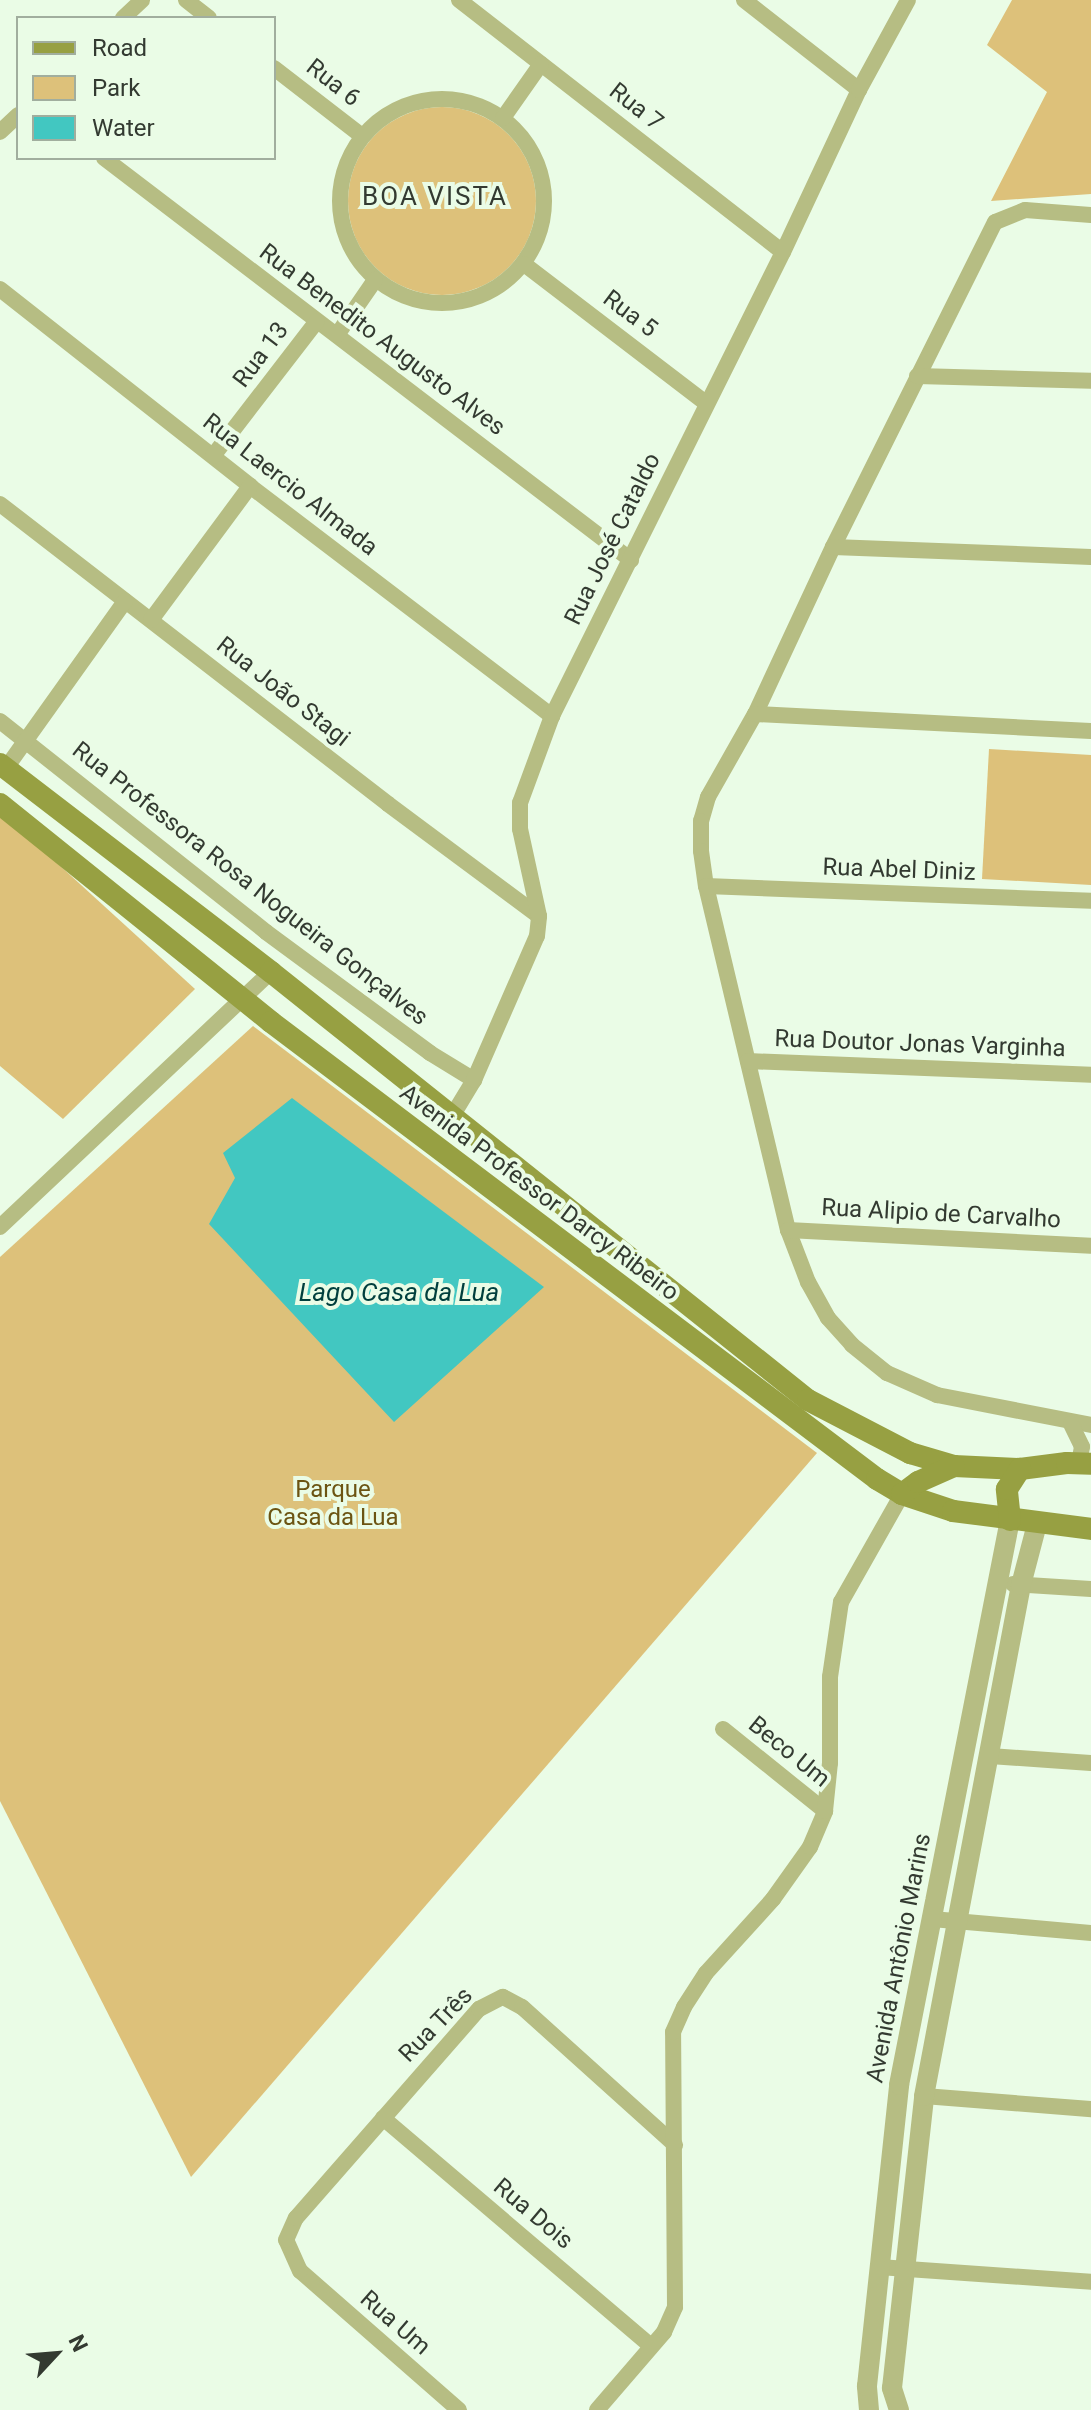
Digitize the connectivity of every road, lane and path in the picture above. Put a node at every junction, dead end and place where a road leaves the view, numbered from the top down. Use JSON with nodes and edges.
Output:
{"nodes":[{"id":1,"x":142,"y":0,"type":"edge"},
{"id":2,"x":186,"y":0,"type":"edge"},
{"id":3,"x":459,"y":0,"type":"edge"},
{"id":4,"x":744,"y":0,"type":"edge"},
{"id":5,"x":908,"y":0,"type":"edge"},
{"id":6,"x":125,"y":16,"type":"edge"},
{"id":7,"x":206,"y":16,"type":"edge"},
{"id":8,"x":541,"y":64,"type":"junction"},
{"id":9,"x":276,"y":70,"type":"edge"},
{"id":10,"x":859,"y":90,"type":"junction"},
{"id":11,"x":16,"y":117,"type":"edge"},
{"id":12,"x":503,"y":118,"type":"junction"},
{"id":13,"x":0,"y":132,"type":"edge"},
{"id":14,"x":362,"y":136,"type":"junction"},
{"id":15,"x":107,"y":160,"type":"edge"},
{"id":16,"x":1091,"y":215,"type":"edge"},
{"id":17,"x":783,"y":252,"type":"junction"},
{"id":18,"x":524,"y":264,"type":"junction"},
{"id":19,"x":375,"y":280,"type":"junction"},
{"id":20,"x":0,"y":289,"type":"edge"},
{"id":21,"x":317,"y":321,"type":"junction"},
{"id":22,"x":337,"y":335,"type":"junction"},
{"id":23,"x":917,"y":376,"type":"junction"},
{"id":24,"x":1091,"y":381,"type":"edge"},
{"id":25,"x":706,"y":403,"type":"junction"},
{"id":26,"x":213,"y":456,"type":"junction"},
{"id":27,"x":250,"y":486,"type":"junction"},
{"id":28,"x":0,"y":504,"type":"edge"},
{"id":29,"x":833,"y":547,"type":"junction"},
{"id":30,"x":1091,"y":557,"type":"edge"},
{"id":31,"x":631,"y":560,"type":"junction"},
{"id":32,"x":125,"y":601,"type":"junction"},
{"id":33,"x":151,"y":620,"type":"junction"},
{"id":34,"x":755,"y":714,"type":"junction"},
{"id":35,"x":552,"y":716,"type":"junction"},
{"id":36,"x":0,"y":721,"type":"edge"},
{"id":37,"x":1091,"y":731,"type":"edge"},
{"id":38,"x":25,"y":740,"type":"junction"},
{"id":39,"x":3,"y":766,"type":"edge"},
{"id":40,"x":0,"y":804,"type":"edge"},
{"id":41,"x":706,"y":886,"type":"junction"},
{"id":42,"x":1091,"y":901,"type":"edge"},
{"id":43,"x":539,"y":916,"type":"junction"},
{"id":44,"x":271,"y":972,"type":"junction"},
{"id":45,"x":245,"y":999,"type":"junction"},
{"id":46,"x":748,"y":1061,"type":"junction"},
{"id":47,"x":1091,"y":1075,"type":"edge"},
{"id":48,"x":474,"y":1080,"type":"junction"},
{"id":49,"x":451,"y":1118,"type":"junction"},
{"id":50,"x":0,"y":1227,"type":"edge"},
{"id":51,"x":788,"y":1230,"type":"junction"},
{"id":52,"x":1091,"y":1246,"type":"edge"},
{"id":53,"x":1071,"y":1424,"type":"junction"},
{"id":54,"x":1091,"y":1425,"type":"edge"},
{"id":55,"x":1085,"y":1464,"type":"edge"},
{"id":56,"x":954,"y":1466,"type":"junction"},
{"id":57,"x":1020,"y":1469,"type":"junction"},
{"id":58,"x":902,"y":1494,"type":"junction"},
{"id":59,"x":1091,"y":1515,"type":"edge"},
{"id":60,"x":1010,"y":1520,"type":"junction"},
{"id":61,"x":1045,"y":1525,"type":"junction"},
{"id":62,"x":1091,"y":1529,"type":"edge"},
{"id":63,"x":999,"y":1583,"type":"junction"},
{"id":64,"x":1021,"y":1585,"type":"junction"},
{"id":65,"x":1091,"y":1589,"type":"edge"},
{"id":66,"x":723,"y":1729,"type":"dead end"},
{"id":67,"x":990,"y":1756,"type":"junction"},
{"id":68,"x":1091,"y":1763,"type":"edge"},
{"id":69,"x":825,"y":1811,"type":"junction"},
{"id":70,"x":932,"y":1919,"type":"junction"},
{"id":71,"x":957,"y":1923,"type":"junction"},
{"id":72,"x":1091,"y":1933,"type":"edge"},
{"id":73,"x":924,"y":2096,"type":"junction"},
{"id":74,"x":1091,"y":2109,"type":"edge"},
{"id":75,"x":383,"y":2118,"type":"junction"},
{"id":76,"x":675,"y":2145,"type":"junction"},
{"id":77,"x":879,"y":2267,"type":"junction"},
{"id":78,"x":907,"y":2270,"type":"junction"},
{"id":79,"x":300,"y":2271,"type":"joint"},
{"id":80,"x":1091,"y":2282,"type":"edge"},
{"id":81,"x":651,"y":2346,"type":"junction"},
{"id":82,"x":459,"y":2410,"type":"edge"},
{"id":83,"x":597,"y":2410,"type":"edge"},
{"id":84,"x":869,"y":2410,"type":"edge"},
{"id":85,"x":899,"y":2410,"type":"edge"}],
"edges":[{"from":1,"to":6,"type":"street"},
{"from":2,"to":7,"type":"street"},
{"from":3,"to":8,"type":"street","name":"Rua 7"},
{"from":4,"to":10,"type":"street"},
{"from":5,"to":10,"type":"street","name":"Rua José Cataldo"},
{"from":8,"to":12,"type":"street"},
{"from":8,"to":17,"type":"street","name":"Rua 7"},
{"from":9,"to":14,"type":"street","name":"Rua 6"},
{"from":10,"to":17,"type":"street","name":"Rua José Cataldo"},
{"from":11,"to":13,"type":"street"},
{"from":12,"to":14,"type":"street"},
{"from":12,"to":18,"type":"street"},
{"from":14,"to":19,"type":"street"},
{"from":15,"to":21,"type":"street","name":"Rua Benedito Augusto Alves"},
{"from":16,"to":23,"type":"street"},
{"from":17,"to":25,"type":"street","name":"Rua José Cataldo"},
{"from":18,"to":19,"type":"street"},
{"from":18,"to":25,"type":"street","name":"Rua 5"},
{"from":19,"to":22,"type":"street"},
{"from":20,"to":26,"type":"street","name":"Rua Laercio Almada"},
{"from":21,"to":22,"type":"street","name":"Rua Benedito Augusto Alves"},
{"from":21,"to":26,"type":"street","name":"Rua 13"},
{"from":22,"to":31,"type":"street","name":"Rua Benedito Augusto Alves"},
{"from":23,"to":24,"type":"street"},
{"from":23,"to":29,"type":"street"},
{"from":25,"to":31,"type":"street","name":"Rua José Cataldo"},
{"from":26,"to":27,"type":"street","name":"Rua Laercio Almada"},
{"from":27,"to":33,"type":"street"},
{"from":27,"to":35,"type":"street","name":"Rua Laercio Almada"},
{"from":28,"to":32,"type":"street","name":"Rua João Stagi"},
{"from":29,"to":30,"type":"street"},
{"from":29,"to":34,"type":"street"},
{"from":31,"to":35,"type":"street","name":"Rua José Cataldo"},
{"from":32,"to":33,"type":"street","name":"Rua João Stagi"},
{"from":32,"to":38,"type":"street"},
{"from":33,"to":43,"type":"street","name":"Rua João Stagi"},
{"from":34,"to":37,"type":"street"},
{"from":34,"to":41,"type":"street"},
{"from":35,"to":43,"type":"street","name":"Rua José Cataldo"},
{"from":36,"to":38,"type":"street","name":"Rua Professora Rosa Nogueira Gonçalves"},
{"from":38,"to":39,"type":"street"},
{"from":38,"to":48,"type":"street","name":"Rua Professora Rosa Nogueira Gonçalves"},
{"from":39,"to":44,"type":"main road","name":"Avenida Professor Darcy Ribeiro"},
{"from":40,"to":45,"type":"main road","name":"Avenida Professor Darcy Ribeiro"},
{"from":41,"to":42,"type":"street","name":"Rua Abel Diniz"},
{"from":41,"to":46,"type":"street"},
{"from":43,"to":48,"type":"street","name":"Rua José Cataldo"},
{"from":44,"to":45,"type":"street"},
{"from":44,"to":49,"type":"main road","name":"Avenida Professor Darcy Ribeiro"},
{"from":45,"to":50,"type":"street"},
{"from":45,"to":58,"type":"main road","name":"Avenida Professor Darcy Ribeiro"},
{"from":46,"to":47,"type":"street","name":"Rua Doutor Jonas Varginha"},
{"from":46,"to":51,"type":"street"},
{"from":48,"to":49,"type":"street","name":"Rua José Cataldo"},
{"from":49,"to":56,"type":"main road","name":"Avenida Professor Darcy Ribeiro"},
{"from":51,"to":52,"type":"street","name":"Rua Alipio de Carvalho"},
{"from":51,"to":53,"type":"street"},
{"from":53,"to":54,"type":"street"},
{"from":53,"to":55,"type":"street"},
{"from":55,"to":57,"type":"main road","name":"Avenida Professor Darcy Ribeiro"},
{"from":56,"to":57,"type":"main road","name":"Avenida Professor Darcy Ribeiro"},
{"from":56,"to":58,"type":"main road"},
{"from":57,"to":60,"type":"main road"},
{"from":58,"to":60,"type":"main road","name":"Avenida Professor Darcy Ribeiro"},
{"from":58,"to":69,"type":"street"},
{"from":59,"to":61,"type":"main road"},
{"from":60,"to":61,"type":"main road","name":"Avenida Professor Darcy Ribeiro"},
{"from":60,"to":63,"type":"street","name":"Avenida Antônio Marins"},
{"from":61,"to":62,"type":"main road","name":"Avenida Professor Darcy Ribeiro"},
{"from":61,"to":64,"type":"street","name":"Avenida Antônio Marins"},
{"from":63,"to":64,"type":"street"},
{"from":63,"to":70,"type":"street","name":"Avenida Antônio Marins"},
{"from":64,"to":65,"type":"street"},
{"from":64,"to":67,"type":"street","name":"Avenida Antônio Marins"},
{"from":66,"to":69,"type":"street","name":"Beco Um"},
{"from":67,"to":68,"type":"street"},
{"from":67,"to":71,"type":"street","name":"Avenida Antônio Marins"},
{"from":69,"to":76,"type":"street"},
{"from":70,"to":71,"type":"street"},
{"from":70,"to":77,"type":"street","name":"Avenida Antônio Marins"},
{"from":71,"to":72,"type":"street"},
{"from":71,"to":73,"type":"street","name":"Avenida Antônio Marins"},
{"from":73,"to":74,"type":"street"},
{"from":73,"to":78,"type":"street","name":"Avenida Antônio Marins"},
{"from":75,"to":76,"type":"street","name":"Rua Três"},
{"from":75,"to":79,"type":"street","name":"Rua Três"},
{"from":75,"to":81,"type":"street","name":"Rua Dois"},
{"from":76,"to":81,"type":"street"},
{"from":77,"to":78,"type":"street"},
{"from":77,"to":84,"type":"street","name":"Avenida Antônio Marins"},
{"from":78,"to":80,"type":"street"},
{"from":78,"to":85,"type":"street","name":"Avenida Antônio Marins"},
{"from":79,"to":82,"type":"street","name":"Rua Um"},
{"from":81,"to":83,"type":"street"}]}
